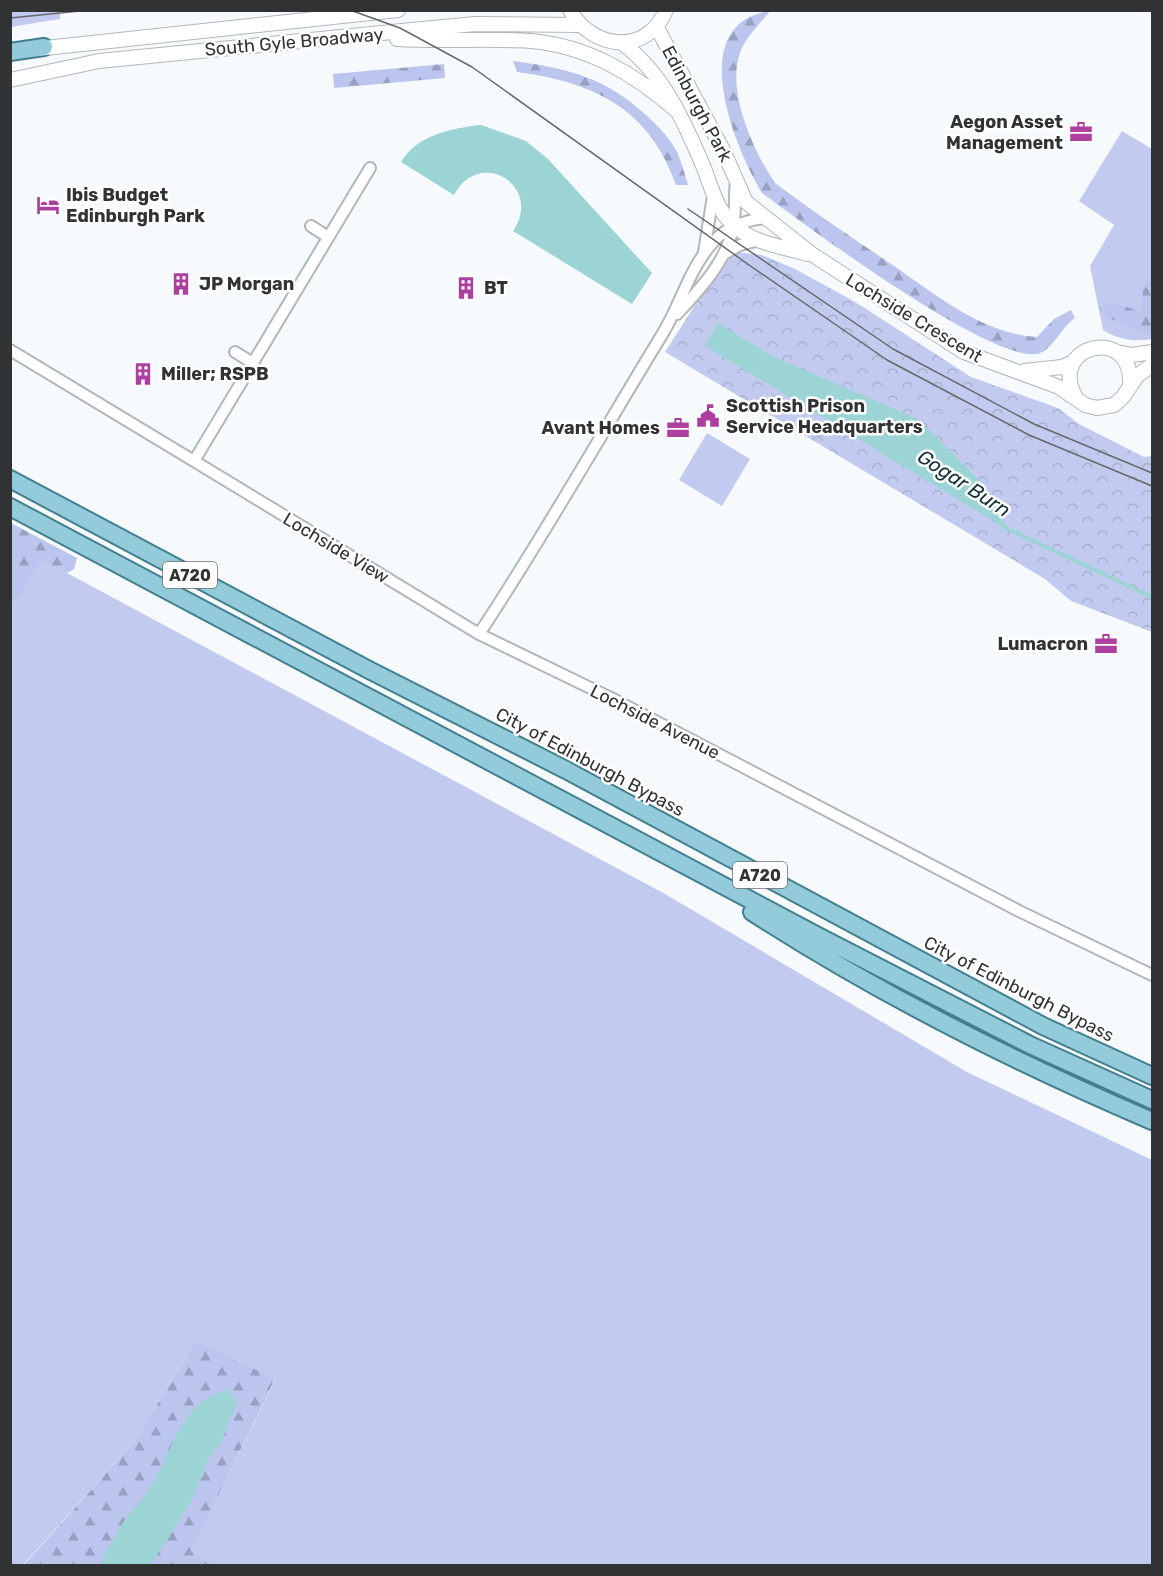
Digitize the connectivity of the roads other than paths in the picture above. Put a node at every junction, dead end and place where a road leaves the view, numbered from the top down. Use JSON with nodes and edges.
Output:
{"nodes":[{"id":1,"x":398,"y":10,"type":"edge"},
{"id":2,"x":570,"y":10,"type":"edge"},
{"id":3,"x":666,"y":10,"type":"edge"},
{"id":4,"x":579,"y":25,"type":"junction"},
{"id":5,"x":656,"y":26,"type":"junction"},
{"id":6,"x":360,"y":36,"type":"junction"},
{"id":7,"x":622,"y":43,"type":"junction"},
{"id":8,"x":44,"y":47,"type":"joint"},
{"id":9,"x":10,"y":53,"type":"edge"},
{"id":10,"x":10,"y":80,"type":"edge"},
{"id":11,"x":678,"y":112,"type":"junction"},
{"id":12,"x":370,"y":168,"type":"dead end"},
{"id":13,"x":736,"y":182,"type":"junction"},
{"id":14,"x":713,"y":196,"type":"junction"},
{"id":15,"x":766,"y":218,"type":"junction"},
{"id":16,"x":311,"y":226,"type":"dead end"},
{"id":17,"x":734,"y":226,"type":"junction"},
{"id":18,"x":328,"y":237,"type":"junction"},
{"id":19,"x":759,"y":240,"type":"junction"},
{"id":20,"x":704,"y":252,"type":"junction"},
{"id":21,"x":724,"y":255,"type":"junction"},
{"id":22,"x":813,"y":255,"type":"junction"},
{"id":23,"x":667,"y":326,"type":"junction"},
{"id":24,"x":10,"y":350,"type":"edge"},
{"id":25,"x":234,"y":352,"type":"dead end"},
{"id":26,"x":1117,"y":352,"type":"junction"},
{"id":27,"x":1152,"y":352,"type":"edge"},
{"id":28,"x":1073,"y":362,"type":"junction"},
{"id":29,"x":253,"y":363,"type":"junction"},
{"id":30,"x":1152,"y":365,"type":"edge"},
{"id":31,"x":1020,"y":371,"type":"junction"},
{"id":32,"x":1130,"y":384,"type":"junction"},
{"id":33,"x":1075,"y":396,"type":"junction"},
{"id":34,"x":194,"y":461,"type":"junction"},
{"id":35,"x":10,"y":467,"type":"edge"},
{"id":36,"x":10,"y":479,"type":"edge"},
{"id":37,"x":10,"y":507,"type":"edge"},
{"id":38,"x":92,"y":522,"type":"junction"},
{"id":39,"x":479,"y":634,"type":"junction"},
{"id":40,"x":646,"y":843,"type":"junction"},
{"id":41,"x":1152,"y":975,"type":"edge"},
{"id":42,"x":1152,"y":1076,"type":"edge"},
{"id":43,"x":1152,"y":1100,"type":"edge"},
{"id":44,"x":1152,"y":1121,"type":"edge"}],
"edges":[{"from":1,"to":8,"type":"street","name":"South Gyle Broadway"},
{"from":2,"to":4,"type":"street"},
{"from":3,"to":5,"type":"street"},
{"from":4,"to":6,"type":"street","name":"South Gyle Broadway"},
{"from":4,"to":7,"type":"street"},
{"from":5,"to":7,"type":"street"},
{"from":5,"to":13,"type":"street","name":"Edinburgh Park"},
{"from":6,"to":10,"type":"street","name":"South Gyle Broadway"},
{"from":6,"to":11,"type":"street"},
{"from":7,"to":11,"type":"street","name":"Edinburgh Park"},
{"from":8,"to":9,"type":"main road"},
{"from":11,"to":14,"type":"street","name":"Edinburgh Park"},
{"from":12,"to":18,"type":"street"},
{"from":13,"to":15,"type":"street","name":"Lochside Crescent"},
{"from":13,"to":17,"type":"street"},
{"from":14,"to":17,"type":"street","name":"Lochside Crescent"},
{"from":14,"to":20,"type":"street"},
{"from":15,"to":17,"type":"street"},
{"from":15,"to":22,"type":"street","name":"Lochside Crescent"},
{"from":16,"to":18,"type":"street"},
{"from":17,"to":19,"type":"street","name":"Lochside Crescent"},
{"from":17,"to":20,"type":"street"},
{"from":17,"to":21,"type":"street"},
{"from":18,"to":29,"type":"street"},
{"from":19,"to":21,"type":"street"},
{"from":19,"to":22,"type":"street","name":"Lochside Crescent"},
{"from":20,"to":23,"type":"street"},
{"from":21,"to":23,"type":"street"},
{"from":22,"to":31,"type":"street","name":"Lochside Crescent"},
{"from":23,"to":39,"type":"street"},
{"from":24,"to":34,"type":"street","name":"Lochside View"},
{"from":25,"to":29,"type":"street"},
{"from":26,"to":27,"type":"street","name":"Lochside Crescent"},
{"from":26,"to":28,"type":"street","name":"Lochside Crescent"},
{"from":26,"to":32,"type":"street"},
{"from":28,"to":31,"type":"street","name":"Lochside Crescent"},
{"from":28,"to":33,"type":"street"},
{"from":29,"to":34,"type":"street"},
{"from":30,"to":32,"type":"street","name":"Lochside Crescent"},
{"from":31,"to":33,"type":"street","name":"Lochside Crescent"},
{"from":32,"to":33,"type":"street","name":"Lochside Crescent"},
{"from":34,"to":39,"type":"street","name":"Lochside View"},
{"from":35,"to":38,"type":"main road","number":"A720"},
{"from":36,"to":38,"type":"main road","name":"City of Edinburgh Bypass","number":"A720"},
{"from":37,"to":40,"type":"main road","number":"A720"},
{"from":38,"to":42,"type":"main road","name":"City of Edinburgh Bypass","number":"A720"},
{"from":39,"to":41,"type":"street","name":"Lochside Avenue"},
{"from":40,"to":43,"type":"main road","number":"A720"},
{"from":40,"to":44,"type":"main road","number":"A720"}]}
